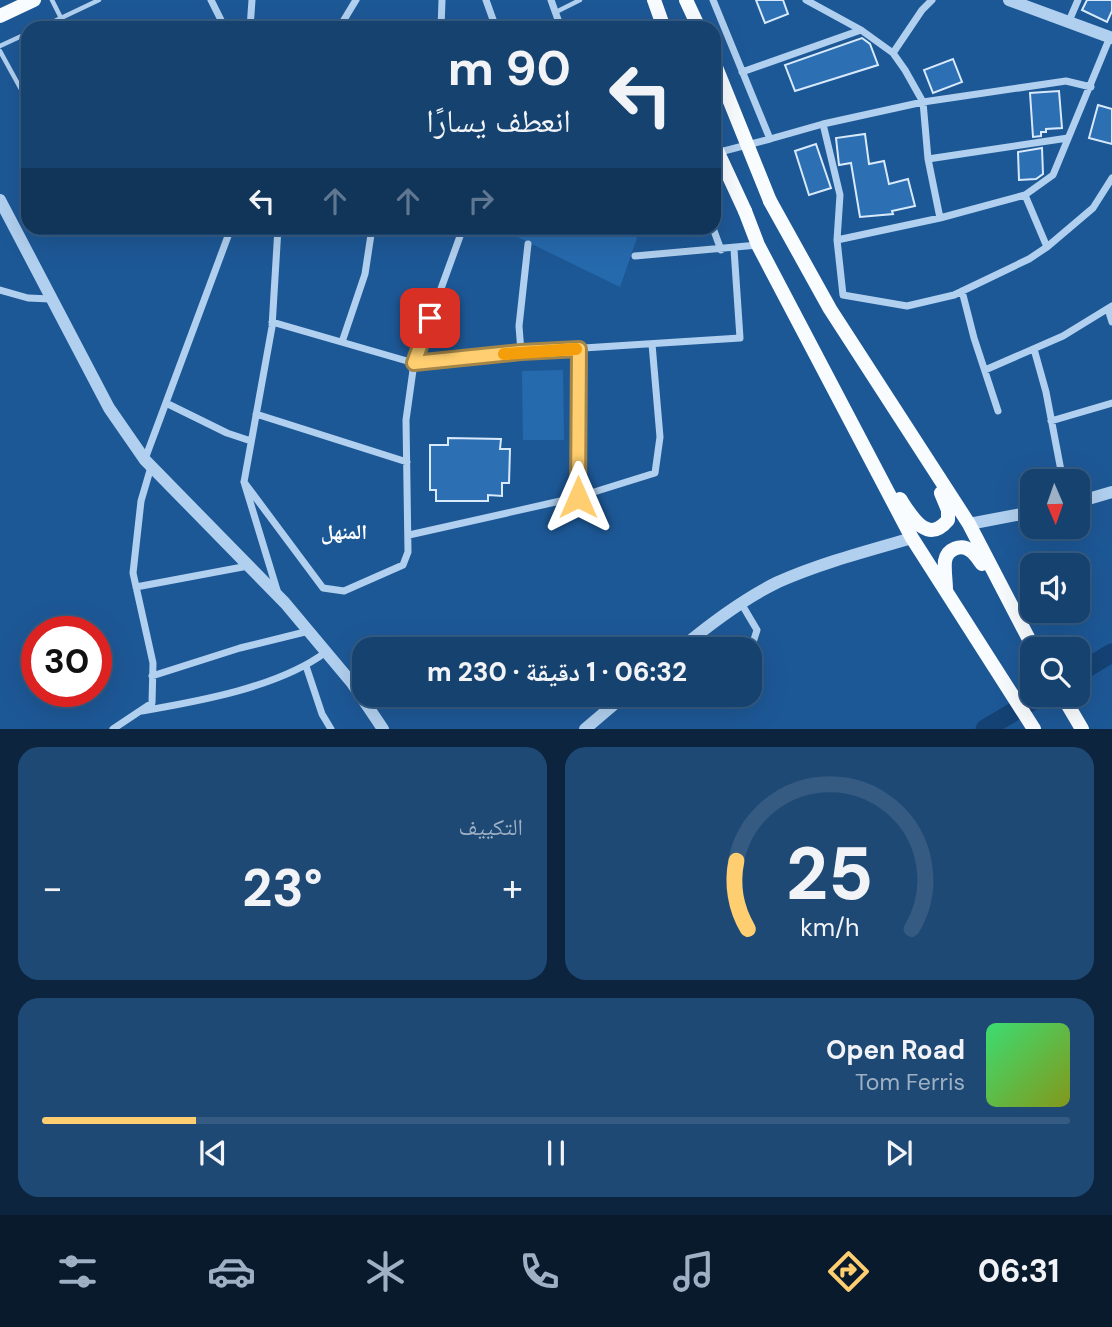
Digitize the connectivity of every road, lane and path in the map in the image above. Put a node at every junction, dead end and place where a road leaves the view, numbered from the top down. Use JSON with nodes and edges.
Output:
{"nodes":[{"id":1,"x":34,"y":0,"type":"edge"},
{"id":2,"x":52,"y":0,"type":"edge"},
{"id":3,"x":99,"y":0,"type":"edge"},
{"id":4,"x":211,"y":0,"type":"edge"},
{"id":5,"x":252,"y":0,"type":"edge"},
{"id":6,"x":356,"y":0,"type":"edge"},
{"id":7,"x":442,"y":0,"type":"edge"},
{"id":8,"x":486,"y":0,"type":"edge"},
{"id":9,"x":551,"y":0,"type":"edge"},
{"id":10,"x":580,"y":0,"type":"edge"},
{"id":11,"x":654,"y":0,"type":"edge"},
{"id":12,"x":686,"y":0,"type":"edge"},
{"id":13,"x":713,"y":0,"type":"edge"},
{"id":14,"x":806,"y":0,"type":"edge"},
{"id":15,"x":932,"y":0,"type":"edge"},
{"id":16,"x":1009,"y":0,"type":"edge"},
{"id":17,"x":1079,"y":0,"type":"edge"},
{"id":18,"x":556,"y":12,"type":"junction"},
{"id":19,"x":0,"y":16,"type":"edge"},
{"id":20,"x":61,"y":18,"type":"junction"},
{"id":21,"x":55,"y":21,"type":"edge"},
{"id":22,"x":62,"y":21,"type":"edge"},
{"id":23,"x":222,"y":21,"type":"edge"},
{"id":24,"x":250,"y":21,"type":"edge"},
{"id":25,"x":343,"y":21,"type":"edge"},
{"id":26,"x":441,"y":21,"type":"edge"},
{"id":27,"x":494,"y":21,"type":"edge"},
{"id":28,"x":559,"y":21,"type":"edge"},
{"id":29,"x":662,"y":21,"type":"edge"},
{"id":30,"x":696,"y":21,"type":"edge"},
{"id":31,"x":1069,"y":21,"type":"junction"},
{"id":32,"x":861,"y":30,"type":"junction"},
{"id":33,"x":21,"y":37,"type":"edge"},
{"id":34,"x":1111,"y":38,"type":"edge"},
{"id":35,"x":0,"y":48,"type":"edge"},
{"id":36,"x":893,"y":53,"type":"junction"},
{"id":37,"x":742,"y":72,"type":"junction"},
{"id":38,"x":721,"y":79,"type":"edge"},
{"id":39,"x":1091,"y":87,"type":"junction"},
{"id":40,"x":21,"y":88,"type":"edge"},
{"id":41,"x":923,"y":102,"type":"junction"},
{"id":42,"x":823,"y":124,"type":"junction"},
{"id":43,"x":1069,"y":138,"type":"junction"},
{"id":44,"x":770,"y":139,"type":"junction"},
{"id":45,"x":721,"y":152,"type":"edge"},
{"id":46,"x":721,"y":159,"type":"edge"},
{"id":47,"x":928,"y":159,"type":"junction"},
{"id":48,"x":1112,"y":178,"type":"edge"},
{"id":49,"x":1025,"y":195,"type":"junction"},
{"id":50,"x":0,"y":200,"type":"edge"},
{"id":51,"x":940,"y":218,"type":"junction"},
{"id":52,"x":228,"y":235,"type":"edge"},
{"id":53,"x":278,"y":235,"type":"edge"},
{"id":54,"x":371,"y":235,"type":"edge"},
{"id":55,"x":460,"y":235,"type":"edge"},
{"id":56,"x":716,"y":235,"type":"edge"},
{"id":57,"x":837,"y":240,"type":"junction"},
{"id":58,"x":528,"y":244,"type":"dead end"},
{"id":59,"x":758,"y":245,"type":"junction"},
{"id":60,"x":1047,"y":247,"type":"junction"},
{"id":61,"x":734,"y":249,"type":"junction"},
{"id":62,"x":721,"y":250,"type":"junction"},
{"id":63,"x":635,"y":256,"type":"dead end"},
{"id":64,"x":0,"y":290,"type":"edge"},
{"id":65,"x":962,"y":291,"type":"junction"},
{"id":66,"x":51,"y":299,"type":"junction"},
{"id":67,"x":1110,"y":307,"type":"edge"},
{"id":68,"x":272,"y":322,"type":"junction"},
{"id":69,"x":1112,"y":322,"type":"edge"},
{"id":70,"x":342,"y":342,"type":"junction"},
{"id":71,"x":652,"y":344,"type":"junction"},
{"id":72,"x":579,"y":349,"type":"junction"},
{"id":73,"x":1034,"y":349,"type":"junction"},
{"id":74,"x":521,"y":352,"type":"junction"},
{"id":75,"x":414,"y":363,"type":"junction"},
{"id":76,"x":985,"y":370,"type":"junction"},
{"id":77,"x":166,"y":403,"type":"junction"},
{"id":78,"x":1112,"y":403,"type":"edge"},
{"id":79,"x":998,"y":411,"type":"dead end"},
{"id":80,"x":256,"y":414,"type":"junction"},
{"id":81,"x":1051,"y":421,"type":"junction"},
{"id":82,"x":251,"y":442,"type":"junction"},
{"id":83,"x":926,"y":459,"type":"junction"},
{"id":84,"x":407,"y":462,"type":"junction"},
{"id":85,"x":148,"y":463,"type":"junction"},
{"id":86,"x":872,"y":466,"type":"junction"},
{"id":87,"x":1061,"y":469,"type":"edge"},
{"id":88,"x":244,"y":482,"type":"junction"},
{"id":89,"x":1112,"y":492,"type":"edge"},
{"id":90,"x":578,"y":497,"type":"junction"},
{"id":91,"x":1090,"y":498,"type":"edge"},
{"id":92,"x":1020,"y":514,"type":"edge"},
{"id":93,"x":969,"y":524,"type":"junction"},
{"id":94,"x":408,"y":535,"type":"junction"},
{"id":95,"x":912,"y":538,"type":"junction"},
{"id":96,"x":248,"y":566,"type":"junction"},
{"id":97,"x":136,"y":587,"type":"junction"},
{"id":98,"x":946,"y":592,"type":"junction"},
{"id":99,"x":279,"y":597,"type":"junction"},
{"id":100,"x":1007,"y":599,"type":"junction"},
{"id":101,"x":741,"y":603,"type":"junction"},
{"id":102,"x":309,"y":631,"type":"junction"},
{"id":103,"x":696,"y":637,"type":"edge"},
{"id":104,"x":755,"y":637,"type":"edge"},
{"id":105,"x":1027,"y":637,"type":"edge"},
{"id":106,"x":326,"y":652,"type":"junction"},
{"id":107,"x":306,"y":666,"type":"junction"},
{"id":108,"x":152,"y":676,"type":"junction"},
{"id":109,"x":611,"y":707,"type":"edge"},
{"id":110,"x":1069,"y":707,"type":"edge"},
{"id":111,"x":139,"y":711,"type":"junction"},
{"id":112,"x":123,"y":725,"type":"edge"},
{"id":113,"x":113,"y":729,"type":"edge"},
{"id":114,"x":331,"y":729,"type":"edge"},
{"id":115,"x":383,"y":729,"type":"edge"},
{"id":116,"x":585,"y":729,"type":"edge"},
{"id":117,"x":1034,"y":729,"type":"edge"},
{"id":118,"x":1082,"y":729,"type":"edge"}],
"edges":[{"from":1,"to":19,"type":"main road"},
{"from":2,"to":20,"type":"lane"},
{"from":3,"to":20,"type":"lane"},
{"from":4,"to":23,"type":"street"},
{"from":5,"to":24,"type":"street"},
{"from":6,"to":25,"type":"street"},
{"from":7,"to":26,"type":"street"},
{"from":8,"to":27,"type":"street"},
{"from":9,"to":18,"type":"street"},
{"from":10,"to":18,"type":"lane"},
{"from":11,"to":29,"type":"main road"},
{"from":12,"to":30,"type":"main road"},
{"from":13,"to":37,"type":"street"},
{"from":14,"to":32,"type":"street"},
{"from":15,"to":36,"type":"street"},
{"from":16,"to":31,"type":"street"},
{"from":17,"to":31,"type":"street"},
{"from":18,"to":28,"type":"street"},
{"from":20,"to":21,"type":"lane"},
{"from":20,"to":22,"type":"lane"},
{"from":31,"to":34,"type":"street"},
{"from":32,"to":36,"type":"street"},
{"from":32,"to":37,"type":"street"},
{"from":33,"to":35,"type":"lane"},
{"from":34,"to":39,"type":"street"},
{"from":35,"to":40,"type":"lane"},
{"from":36,"to":41,"type":"street"},
{"from":37,"to":44,"type":"street"},
{"from":38,"to":83,"type":"main road","bridge":true},
{"from":39,"to":41,"type":"street"},
{"from":39,"to":43,"type":"street"},
{"from":41,"to":42,"type":"street"},
{"from":41,"to":47,"type":"street"},
{"from":42,"to":44,"type":"street"},
{"from":42,"to":57,"type":"street"},
{"from":43,"to":47,"type":"street"},
{"from":43,"to":49,"type":"street"},
{"from":44,"to":45,"type":"street"},
{"from":46,"to":59,"type":"main road","bridge":true},
{"from":47,"to":51,"type":"street"},
{"from":48,"to":60,"type":"street"},
{"from":49,"to":51,"type":"street"},
{"from":49,"to":60,"type":"street"},
{"from":50,"to":66,"type":"street"},
{"from":51,"to":57,"type":"street"},
{"from":52,"to":77,"type":"street"},
{"from":53,"to":68,"type":"street"},
{"from":54,"to":70,"type":"street"},
{"from":55,"to":75,"type":"street"},
{"from":56,"to":62,"type":"street"},
{"from":57,"to":65,"type":"street"},
{"from":58,"to":74,"type":"street"},
{"from":59,"to":61,"type":"street"},
{"from":59,"to":86,"type":"main road"},
{"from":60,"to":65,"type":"street"},
{"from":61,"to":62,"type":"street"},
{"from":61,"to":71,"type":"street"},
{"from":62,"to":63,"type":"street"},
{"from":64,"to":66,"type":"street"},
{"from":65,"to":76,"type":"street"},
{"from":66,"to":85,"type":"street"},
{"from":67,"to":69,"type":"street"},
{"from":67,"to":73,"type":"street"},
{"from":68,"to":70,"type":"street"},
{"from":68,"to":80,"type":"street"},
{"from":70,"to":75,"type":"street"},
{"from":71,"to":72,"type":"street"},
{"from":71,"to":90,"type":"street"},
{"from":72,"to":74,"type":"street"},
{"from":72,"to":90,"type":"street"},
{"from":73,"to":76,"type":"street"},
{"from":73,"to":81,"type":"street"},
{"from":74,"to":75,"type":"street"},
{"from":75,"to":84,"type":"street"},
{"from":76,"to":79,"type":"street"},
{"from":77,"to":82,"type":"street"},
{"from":77,"to":85,"type":"street"},
{"from":78,"to":81,"type":"street"},
{"from":80,"to":82,"type":"street"},
{"from":80,"to":84,"type":"street"},
{"from":81,"to":87,"type":"street"},
{"from":82,"to":88,"type":"street"},
{"from":83,"to":86,"type":"main road"},
{"from":83,"to":93,"type":"main road"},
{"from":84,"to":94,"type":"street"},
{"from":85,"to":96,"type":"street"},
{"from":85,"to":97,"type":"street"},
{"from":86,"to":95,"type":"main road"},
{"from":88,"to":94,"type":"street"},
{"from":88,"to":99,"type":"street"},
{"from":89,"to":91,"type":"street"},
{"from":90,"to":94,"type":"street"},
{"from":92,"to":93,"type":"street"},
{"from":93,"to":100,"type":"main road"},
{"from":95,"to":98,"type":"main road"},
{"from":95,"to":101,"type":"street"},
{"from":96,"to":97,"type":"street"},
{"from":96,"to":99,"type":"street"},
{"from":97,"to":108,"type":"street"},
{"from":98,"to":100,"type":"main road"},
{"from":98,"to":117,"type":"main road"},
{"from":99,"to":102,"type":"street"},
{"from":100,"to":105,"type":"main road"},
{"from":101,"to":103,"type":"street"},
{"from":101,"to":104,"type":"street"},
{"from":102,"to":106,"type":"street"},
{"from":102,"to":108,"type":"street"},
{"from":106,"to":107,"type":"street"},
{"from":106,"to":115,"type":"street"},
{"from":107,"to":111,"type":"street"},
{"from":107,"to":114,"type":"street"},
{"from":108,"to":111,"type":"street"},
{"from":109,"to":116,"type":"street"},
{"from":110,"to":118,"type":"main road"},
{"from":111,"to":112,"type":"street"},
{"from":112,"to":113,"type":"street"}]}
